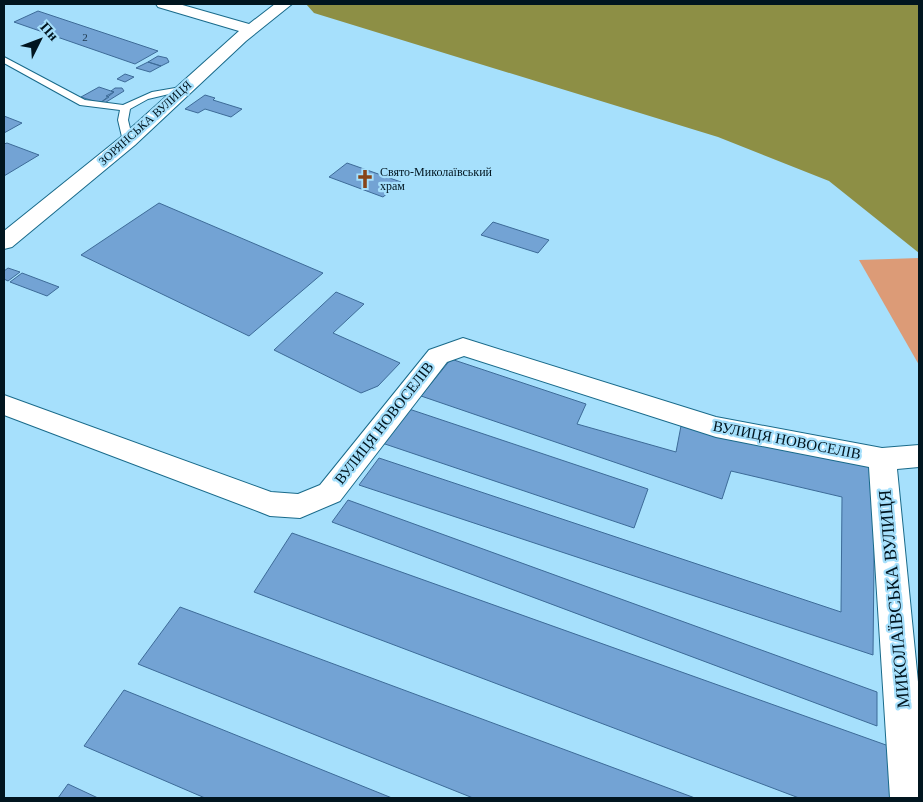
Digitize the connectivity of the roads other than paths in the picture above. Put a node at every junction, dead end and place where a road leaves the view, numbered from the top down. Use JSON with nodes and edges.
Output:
{"nodes":[{"id":1,"x":163,"y":4,"type":"edge"},
{"id":2,"x":284,"y":4,"type":"edge"},
{"id":3,"x":250,"y":29,"type":"junction"},
{"id":4,"x":4,"y":60,"type":"edge"},
{"id":5,"x":181,"y":90,"type":"junction"},
{"id":6,"x":125,"y":108,"type":"junction"},
{"id":7,"x":128,"y":141,"type":"junction"},
{"id":8,"x":5,"y":239,"type":"edge"},
{"id":9,"x":4,"y":405,"type":"edge"},
{"id":10,"x":919,"y":456,"type":"edge"},
{"id":11,"x":882,"y":459,"type":"junction"},
{"id":12,"x":909,"y":798,"type":"edge"}],
"edges":[{"from":1,"to":3,"type":"street"},
{"from":2,"to":3,"type":"street","name":"ЗОРЯНСЬКА ВУЛИЦЯ"},
{"from":3,"to":5,"type":"street","name":"ЗОРЯНСЬКА ВУЛИЦЯ"},
{"from":4,"to":6,"type":"lane"},
{"from":5,"to":6,"type":"lane"},
{"from":5,"to":7,"type":"street","name":"ЗОРЯНСЬКА ВУЛИЦЯ"},
{"from":6,"to":7,"type":"lane"},
{"from":7,"to":8,"type":"street","name":"ЗОРЯНСЬКА ВУЛИЦЯ"},
{"from":9,"to":11,"type":"street","name":"ВУЛИЦЯ НОВОСЕЛІВ"},
{"from":10,"to":11,"type":"street","name":"ВУЛИЦЯ НОВОСЕЛІВ"},
{"from":11,"to":12,"type":"street","name":"МИКОЛАЇВСЬКА ВУЛИЦЯ"}]}
